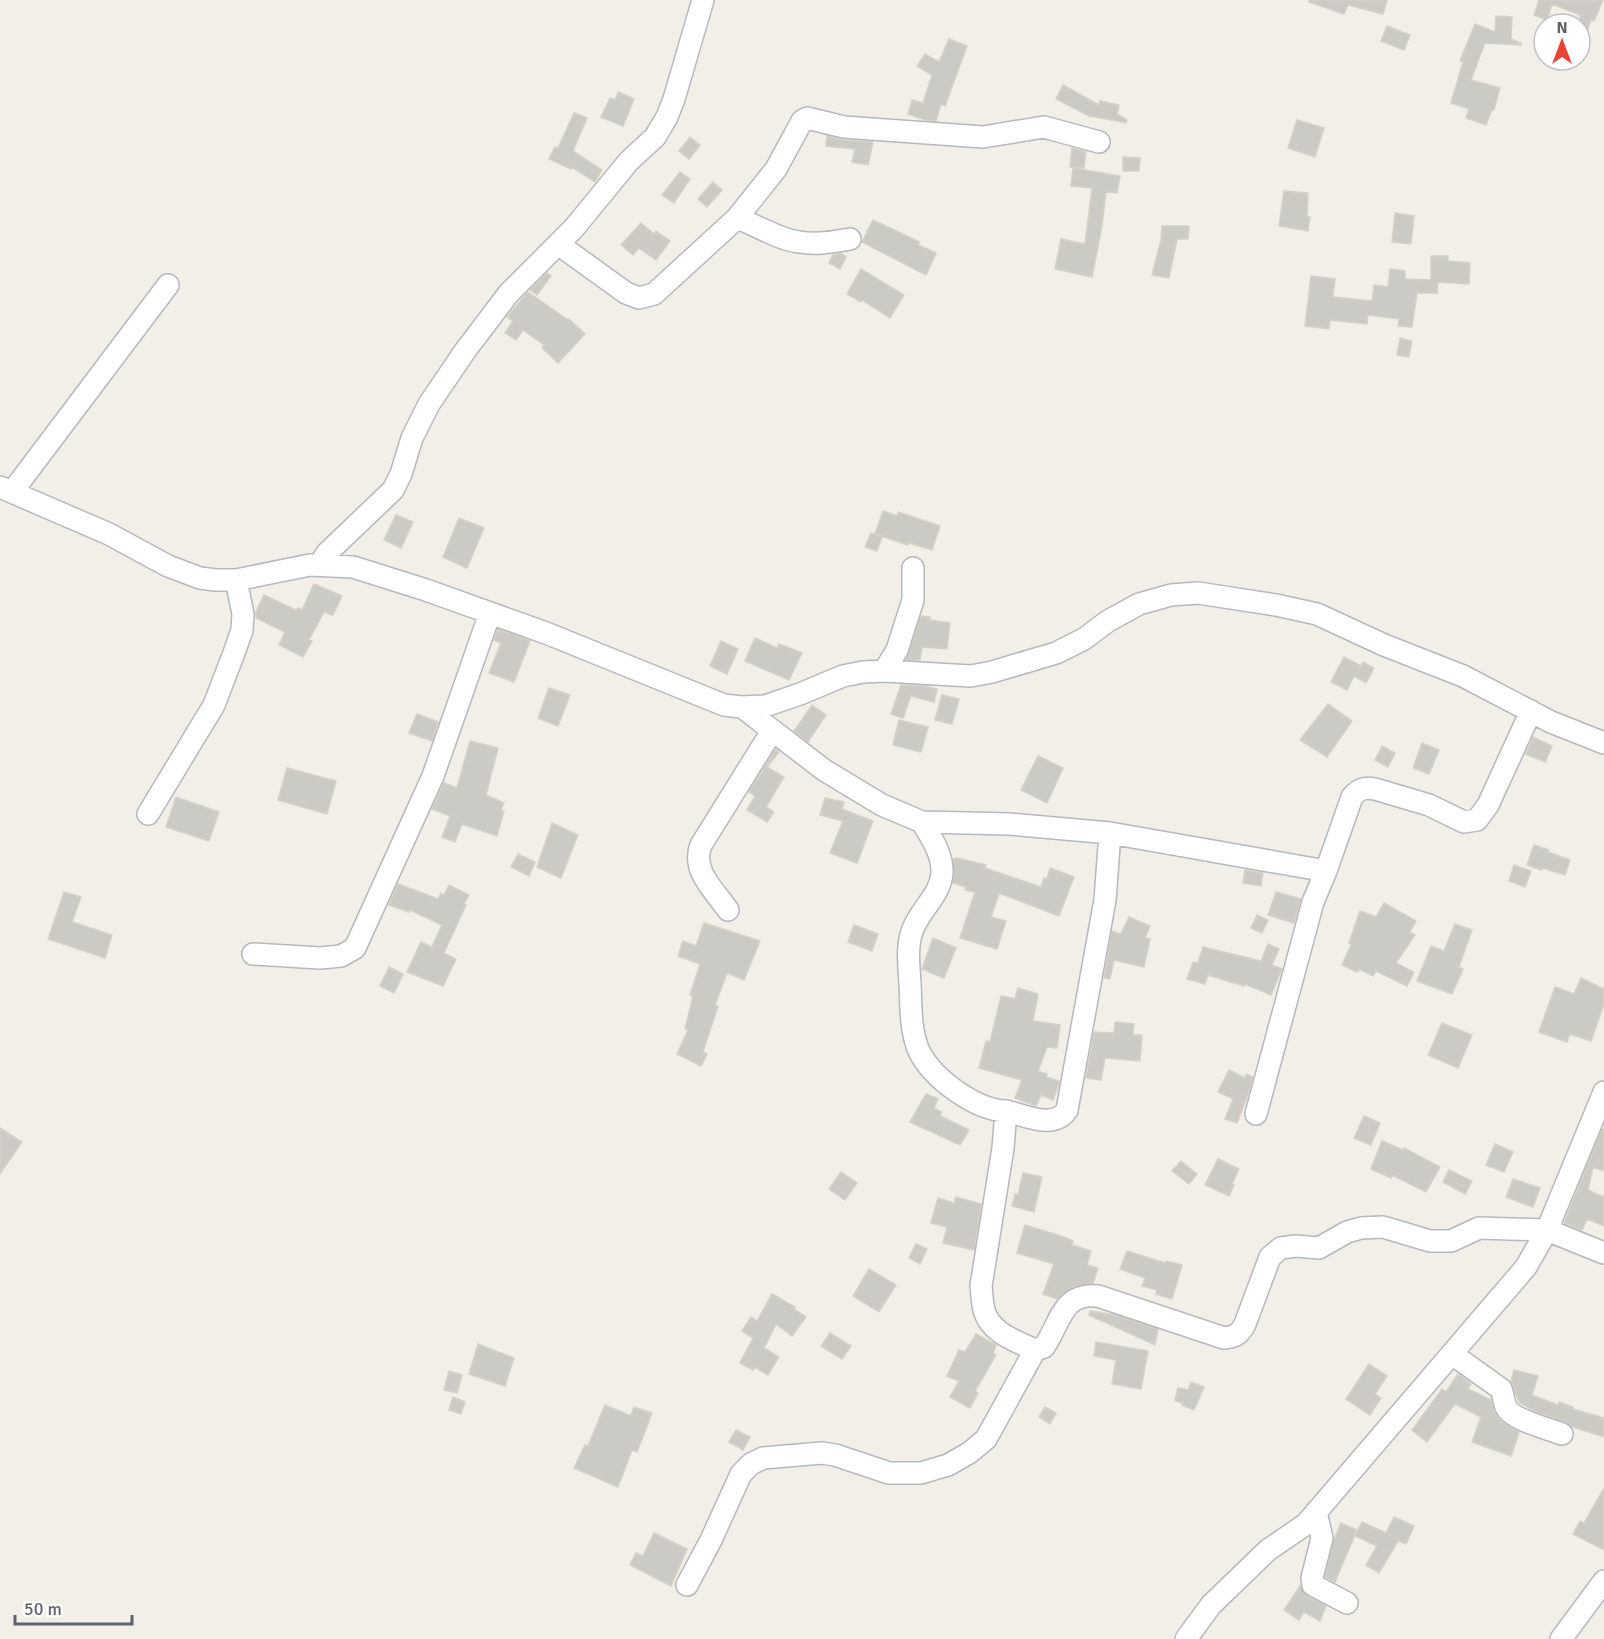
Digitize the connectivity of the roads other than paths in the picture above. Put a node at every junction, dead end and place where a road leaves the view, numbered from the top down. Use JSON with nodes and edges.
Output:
{"nodes":[{"id":1,"x":703,"y":0,"type":"edge"},
{"id":2,"x":1099,"y":142,"type":"dead end"},
{"id":3,"x":737,"y":218,"type":"junction"},
{"id":4,"x":850,"y":239,"type":"dead end"},
{"id":5,"x":558,"y":244,"type":"junction"},
{"id":6,"x":168,"y":285,"type":"dead end"},
{"id":7,"x":4,"y":492,"type":"edge"},
{"id":8,"x":319,"y":565,"type":"junction"},
{"id":9,"x":913,"y":568,"type":"dead end"},
{"id":10,"x":236,"y":580,"type":"junction"},
{"id":11,"x":490,"y":613,"type":"junction"},
{"id":12,"x":884,"y":671,"type":"junction"},
{"id":13,"x":742,"y":707,"type":"junction"},
{"id":14,"x":1530,"y":711,"type":"junction"},
{"id":15,"x":772,"y":730,"type":"junction"},
{"id":16,"x":1604,"y":743,"type":"edge"},
{"id":17,"x":148,"y":814,"type":"dead end"},
{"id":18,"x":922,"y":822,"type":"junction"},
{"id":19,"x":1110,"y":833,"type":"junction"},
{"id":20,"x":1326,"y":871,"type":"junction"},
{"id":21,"x":728,"y":910,"type":"dead end"},
{"id":22,"x":253,"y":954,"type":"dead end"},
{"id":23,"x":1604,"y":1092,"type":"edge"},
{"id":24,"x":1006,"y":1111,"type":"junction"},
{"id":25,"x":1256,"y":1114,"type":"dead end"},
{"id":26,"x":1547,"y":1230,"type":"junction"},
{"id":27,"x":1604,"y":1253,"type":"edge"},
{"id":28,"x":1035,"y":1350,"type":"junction"},
{"id":29,"x":1452,"y":1354,"type":"junction"},
{"id":30,"x":1562,"y":1434,"type":"dead end"},
{"id":31,"x":1316,"y":1512,"type":"junction"},
{"id":32,"x":1604,"y":1581,"type":"edge"},
{"id":33,"x":687,"y":1585,"type":"dead end"},
{"id":34,"x":1347,"y":1603,"type":"dead end"},
{"id":35,"x":1186,"y":1639,"type":"edge"},
{"id":36,"x":1562,"y":1639,"type":"edge"}],
"edges":[{"from":1,"to":5,"type":"street"},
{"from":2,"to":3,"type":"street"},
{"from":3,"to":4,"type":"street"},
{"from":3,"to":5,"type":"street"},
{"from":5,"to":8,"type":"street"},
{"from":6,"to":7,"type":"street"},
{"from":7,"to":10,"type":"street"},
{"from":8,"to":10,"type":"street"},
{"from":8,"to":11,"type":"street"},
{"from":9,"to":12,"type":"street"},
{"from":10,"to":17,"type":"street"},
{"from":11,"to":13,"type":"street"},
{"from":11,"to":22,"type":"street"},
{"from":12,"to":13,"type":"street"},
{"from":12,"to":14,"type":"street"},
{"from":13,"to":15,"type":"street"},
{"from":14,"to":16,"type":"street"},
{"from":14,"to":20,"type":"street"},
{"from":15,"to":18,"type":"street"},
{"from":15,"to":21,"type":"street"},
{"from":18,"to":19,"type":"street"},
{"from":18,"to":24,"type":"street"},
{"from":19,"to":20,"type":"street"},
{"from":19,"to":24,"type":"street"},
{"from":20,"to":25,"type":"street"},
{"from":23,"to":26,"type":"street"},
{"from":24,"to":28,"type":"street"},
{"from":26,"to":27,"type":"street"},
{"from":26,"to":28,"type":"street"},
{"from":26,"to":29,"type":"street"},
{"from":28,"to":33,"type":"street"},
{"from":29,"to":30,"type":"street"},
{"from":29,"to":31,"type":"street"},
{"from":31,"to":34,"type":"street"},
{"from":31,"to":35,"type":"street"},
{"from":32,"to":36,"type":"street"}]}
